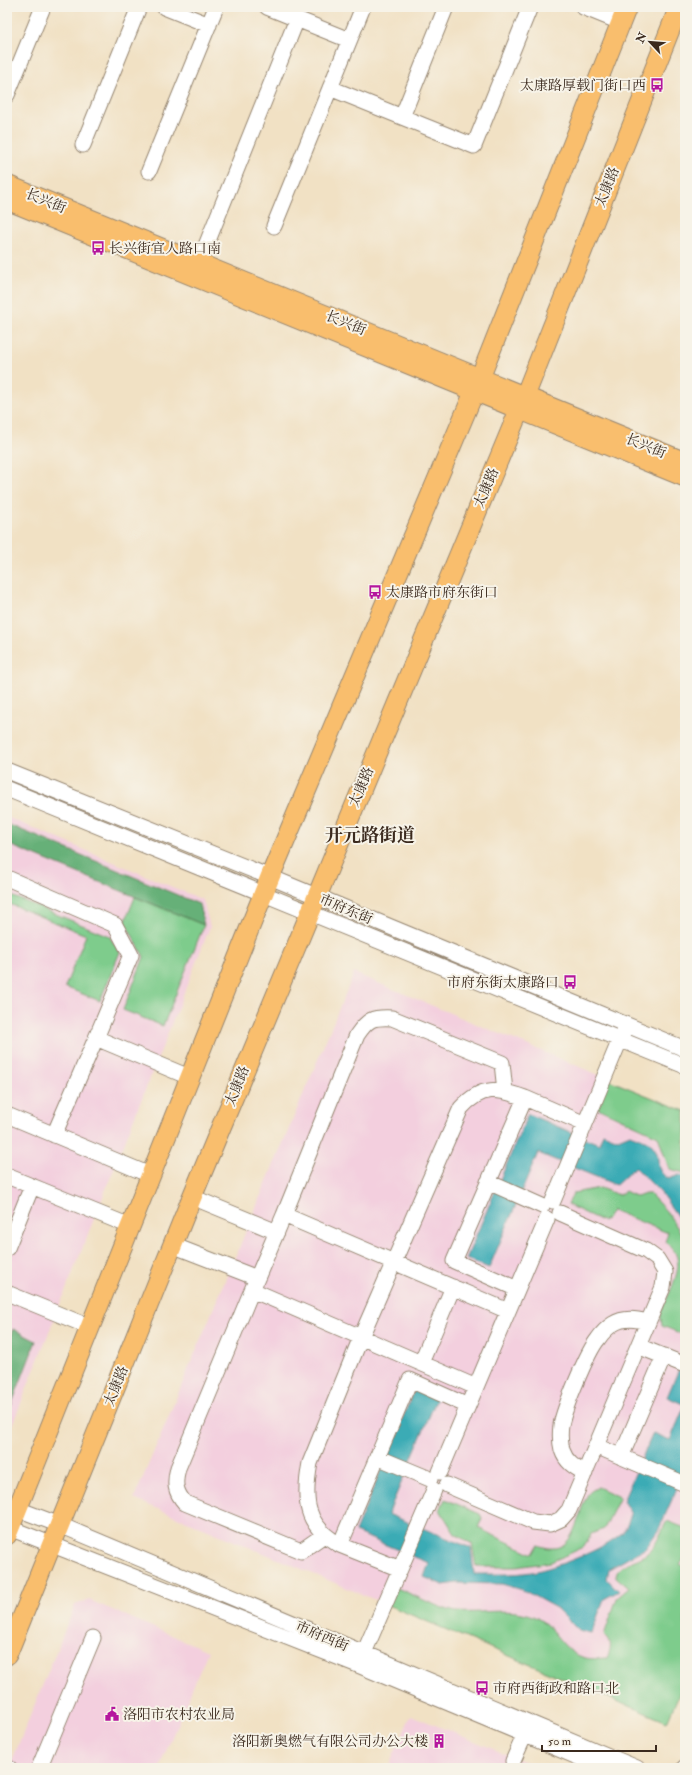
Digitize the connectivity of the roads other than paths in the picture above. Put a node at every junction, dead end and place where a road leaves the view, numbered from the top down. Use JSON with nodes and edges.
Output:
{"nodes":[{"id":1,"x":34,"y":7,"type":"edge"},
{"id":2,"x":43,"y":7,"type":"edge"},
{"id":3,"x":139,"y":7,"type":"edge"},
{"id":4,"x":164,"y":7,"type":"edge"},
{"id":5,"x":216,"y":7,"type":"edge"},
{"id":6,"x":267,"y":7,"type":"edge"},
{"id":7,"x":363,"y":7,"type":"edge"},
{"id":8,"x":446,"y":7,"type":"edge"},
{"id":9,"x":530,"y":7,"type":"edge"},
{"id":10,"x":583,"y":7,"type":"edge"},
{"id":11,"x":679,"y":7,"type":"edge"},
{"id":12,"x":624,"y":15,"type":"edge"},
{"id":13,"x":298,"y":19,"type":"junction"},
{"id":14,"x":209,"y":25,"type":"junction"},
{"id":15,"x":349,"y":40,"type":"junction"},
{"id":16,"x":7,"y":72,"type":"edge"},
{"id":17,"x":330,"y":88,"type":"junction"},
{"id":18,"x":7,"y":95,"type":"edge"},
{"id":19,"x":402,"y":117,"type":"junction"},
{"id":20,"x":82,"y":145,"type":"dead end"},
{"id":21,"x":149,"y":171,"type":"dead end"},
{"id":22,"x":7,"y":185,"type":"edge"},
{"id":23,"x":7,"y":200,"type":"edge"},
{"id":24,"x":274,"y":226,"type":"dead end"},
{"id":25,"x":198,"y":266,"type":"junction"},
{"id":26,"x":478,"y":384,"type":"junction"},
{"id":27,"x":522,"y":402,"type":"junction"},
{"id":28,"x":685,"y":462,"type":"edge"},
{"id":29,"x":685,"y":477,"type":"edge"},
{"id":30,"x":7,"y":771,"type":"edge"},
{"id":31,"x":7,"y":789,"type":"edge"},
{"id":32,"x":7,"y":878,"type":"edge"},
{"id":33,"x":267,"y":885,"type":"junction"},
{"id":34,"x":312,"y":904,"type":"junction"},
{"id":35,"x":626,"y":1026,"type":"junction"},
{"id":36,"x":96,"y":1038,"type":"junction"},
{"id":37,"x":620,"y":1039,"type":"junction"},
{"id":38,"x":685,"y":1050,"type":"edge"},
{"id":39,"x":685,"y":1066,"type":"edge"},
{"id":40,"x":189,"y":1077,"type":"junction"},
{"id":41,"x":505,"y":1091,"type":"junction"},
{"id":42,"x":525,"y":1098,"type":"junction"},
{"id":43,"x":7,"y":1115,"type":"edge"},
{"id":44,"x":583,"y":1129,"type":"junction"},
{"id":45,"x":54,"y":1135,"type":"junction"},
{"id":46,"x":150,"y":1175,"type":"junction"},
{"id":47,"x":7,"y":1176,"type":"edge"},
{"id":48,"x":492,"y":1184,"type":"junction"},
{"id":49,"x":32,"y":1186,"type":"junction"},
{"id":50,"x":192,"y":1196,"type":"junction"},
{"id":51,"x":550,"y":1209,"type":"junction"},
{"id":52,"x":284,"y":1215,"type":"junction"},
{"id":53,"x":130,"y":1226,"type":"junction"},
{"id":54,"x":276,"y":1232,"type":"junction"},
{"id":55,"x":172,"y":1245,"type":"junction"},
{"id":56,"x":7,"y":1248,"type":"edge"},
{"id":57,"x":394,"y":1262,"type":"junction"},
{"id":58,"x":254,"y":1284,"type":"junction"},
{"id":59,"x":453,"y":1287,"type":"junction"},
{"id":60,"x":517,"y":1290,"type":"junction"},
{"id":61,"x":7,"y":1293,"type":"edge"},
{"id":62,"x":508,"y":1311,"type":"junction"},
{"id":63,"x":648,"y":1322,"type":"junction"},
{"id":64,"x":90,"y":1327,"type":"junction"},
{"id":65,"x":361,"y":1337,"type":"junction"},
{"id":66,"x":638,"y":1346,"type":"junction"},
{"id":67,"x":664,"y":1356,"type":"junction"},
{"id":68,"x":421,"y":1363,"type":"junction"},
{"id":69,"x":682,"y":1364,"type":"edge"},
{"id":70,"x":476,"y":1386,"type":"junction"},
{"id":71,"x":468,"y":1406,"type":"junction"},
{"id":72,"x":596,"y":1446,"type":"junction"},
{"id":73,"x":621,"y":1457,"type":"junction"},
{"id":74,"x":380,"y":1458,"type":"junction"},
{"id":75,"x":585,"y":1473,"type":"junction"},
{"id":76,"x":438,"y":1482,"type":"junction"},
{"id":77,"x":682,"y":1483,"type":"edge"},
{"id":78,"x":12,"y":1507,"type":"edge"},
{"id":79,"x":60,"y":1525,"type":"junction"},
{"id":80,"x":8,"y":1530,"type":"edge"},
{"id":81,"x":324,"y":1535,"type":"junction"},
{"id":82,"x":52,"y":1544,"type":"junction"},
{"id":83,"x":340,"y":1545,"type":"junction"},
{"id":84,"x":402,"y":1563,"type":"junction"},
{"id":85,"x":93,"y":1638,"type":"dead end"},
{"id":86,"x":364,"y":1653,"type":"junction"},
{"id":87,"x":7,"y":1655,"type":"edge"},
{"id":88,"x":527,"y":1729,"type":"junction"},
{"id":89,"x":513,"y":1761,"type":"dead end"},
{"id":90,"x":40,"y":1768,"type":"edge"},
{"id":91,"x":604,"y":1768,"type":"edge"},
{"id":92,"x":637,"y":1768,"type":"edge"}],
"edges":[{"from":1,"to":16,"type":"street"},
{"from":2,"to":18,"type":"street"},
{"from":3,"to":20,"type":"street"},
{"from":4,"to":14,"type":"street"},
{"from":5,"to":14,"type":"street"},
{"from":6,"to":13,"type":"street"},
{"from":7,"to":15,"type":"street"},
{"from":8,"to":19,"type":"street"},
{"from":9,"to":19,"type":"street"},
{"from":10,"to":12,"type":"street"},
{"from":11,"to":27,"type":"main road","name":"太康路"},
{"from":12,"to":26,"type":"main road"},
{"from":13,"to":15,"type":"street"},
{"from":13,"to":25,"type":"street"},
{"from":14,"to":21,"type":"street"},
{"from":15,"to":17,"type":"street"},
{"from":17,"to":19,"type":"street"},
{"from":17,"to":24,"type":"street"},
{"from":22,"to":25,"type":"main road","name":"长兴街"},
{"from":23,"to":26,"type":"main road","name":"长兴街"},
{"from":25,"to":26,"type":"main road","name":"长兴街"},
{"from":26,"to":27,"type":"main road","name":"长兴街"},
{"from":26,"to":33,"type":"main road"},
{"from":27,"to":28,"type":"main road","name":"长兴街"},
{"from":27,"to":29,"type":"main road","name":"长兴街"},
{"from":27,"to":34,"type":"main road","name":"太康路"},
{"from":30,"to":33,"type":"street","name":"市府东街"},
{"from":31,"to":33,"type":"street","name":"市府东街"},
{"from":32,"to":36,"type":"street"},
{"from":33,"to":34,"type":"street","name":"市府东街"},
{"from":33,"to":40,"type":"main road"},
{"from":34,"to":35,"type":"street","name":"市府东街"},
{"from":34,"to":37,"type":"street","name":"市府东街"},
{"from":34,"to":50,"type":"main road","name":"太康路"},
{"from":35,"to":37,"type":"street"},
{"from":35,"to":38,"type":"street","name":"市府东街"},
{"from":36,"to":40,"type":"street"},
{"from":36,"to":45,"type":"street"},
{"from":37,"to":39,"type":"street","name":"市府东街"},
{"from":37,"to":44,"type":"street"},
{"from":40,"to":46,"type":"main road"},
{"from":41,"to":42,"type":"street"},
{"from":41,"to":52,"type":"street"},
{"from":41,"to":57,"type":"street"},
{"from":42,"to":44,"type":"street"},
{"from":42,"to":48,"type":"street"},
{"from":43,"to":45,"type":"street"},
{"from":44,"to":51,"type":"street"},
{"from":45,"to":46,"type":"street"},
{"from":46,"to":53,"type":"main road"},
{"from":47,"to":49,"type":"street"},
{"from":48,"to":51,"type":"street"},
{"from":48,"to":60,"type":"street"},
{"from":49,"to":53,"type":"street"},
{"from":49,"to":56,"type":"street"},
{"from":50,"to":54,"type":"street"},
{"from":50,"to":55,"type":"main road","name":"太康路"},
{"from":51,"to":60,"type":"street"},
{"from":51,"to":63,"type":"street"},
{"from":52,"to":54,"type":"street"},
{"from":52,"to":57,"type":"street"},
{"from":53,"to":64,"type":"main road"},
{"from":54,"to":58,"type":"street"},
{"from":55,"to":58,"type":"street"},
{"from":55,"to":79,"type":"main road","name":"太康路"},
{"from":57,"to":59,"type":"street"},
{"from":57,"to":65,"type":"street"},
{"from":58,"to":65,"type":"street"},
{"from":58,"to":81,"type":"street"},
{"from":59,"to":62,"type":"street"},
{"from":59,"to":68,"type":"street"},
{"from":60,"to":62,"type":"street"},
{"from":61,"to":64,"type":"street"},
{"from":62,"to":70,"type":"street"},
{"from":63,"to":66,"type":"street"},
{"from":63,"to":75,"type":"street"},
{"from":64,"to":78,"type":"main road"},
{"from":65,"to":68,"type":"street"},
{"from":65,"to":81,"type":"street"},
{"from":66,"to":67,"type":"street"},
{"from":66,"to":72,"type":"street"},
{"from":67,"to":69,"type":"street"},
{"from":67,"to":73,"type":"street"},
{"from":68,"to":70,"type":"street"},
{"from":70,"to":71,"type":"street"},
{"from":71,"to":74,"type":"street"},
{"from":71,"to":76,"type":"street"},
{"from":72,"to":73,"type":"street"},
{"from":72,"to":75,"type":"street"},
{"from":73,"to":77,"type":"street"},
{"from":74,"to":76,"type":"street"},
{"from":74,"to":83,"type":"street"},
{"from":75,"to":76,"type":"street"},
{"from":76,"to":84,"type":"street"},
{"from":78,"to":79,"type":"street","name":"市府西街"},
{"from":78,"to":80,"type":"main road"},
{"from":79,"to":82,"type":"main road","name":"太康路"},
{"from":79,"to":86,"type":"street","name":"市府西街"},
{"from":80,"to":82,"type":"street","name":"市府西街"},
{"from":81,"to":83,"type":"street"},
{"from":82,"to":87,"type":"main road","name":"太康路"},
{"from":82,"to":88,"type":"street","name":"市府西街"},
{"from":83,"to":84,"type":"street"},
{"from":84,"to":86,"type":"street"},
{"from":85,"to":90,"type":"street"},
{"from":86,"to":88,"type":"street","name":"市府西街"},
{"from":88,"to":89,"type":"street"},
{"from":88,"to":91,"type":"street","name":"市府西街"},
{"from":88,"to":92,"type":"street","name":"市府西街"}]}
